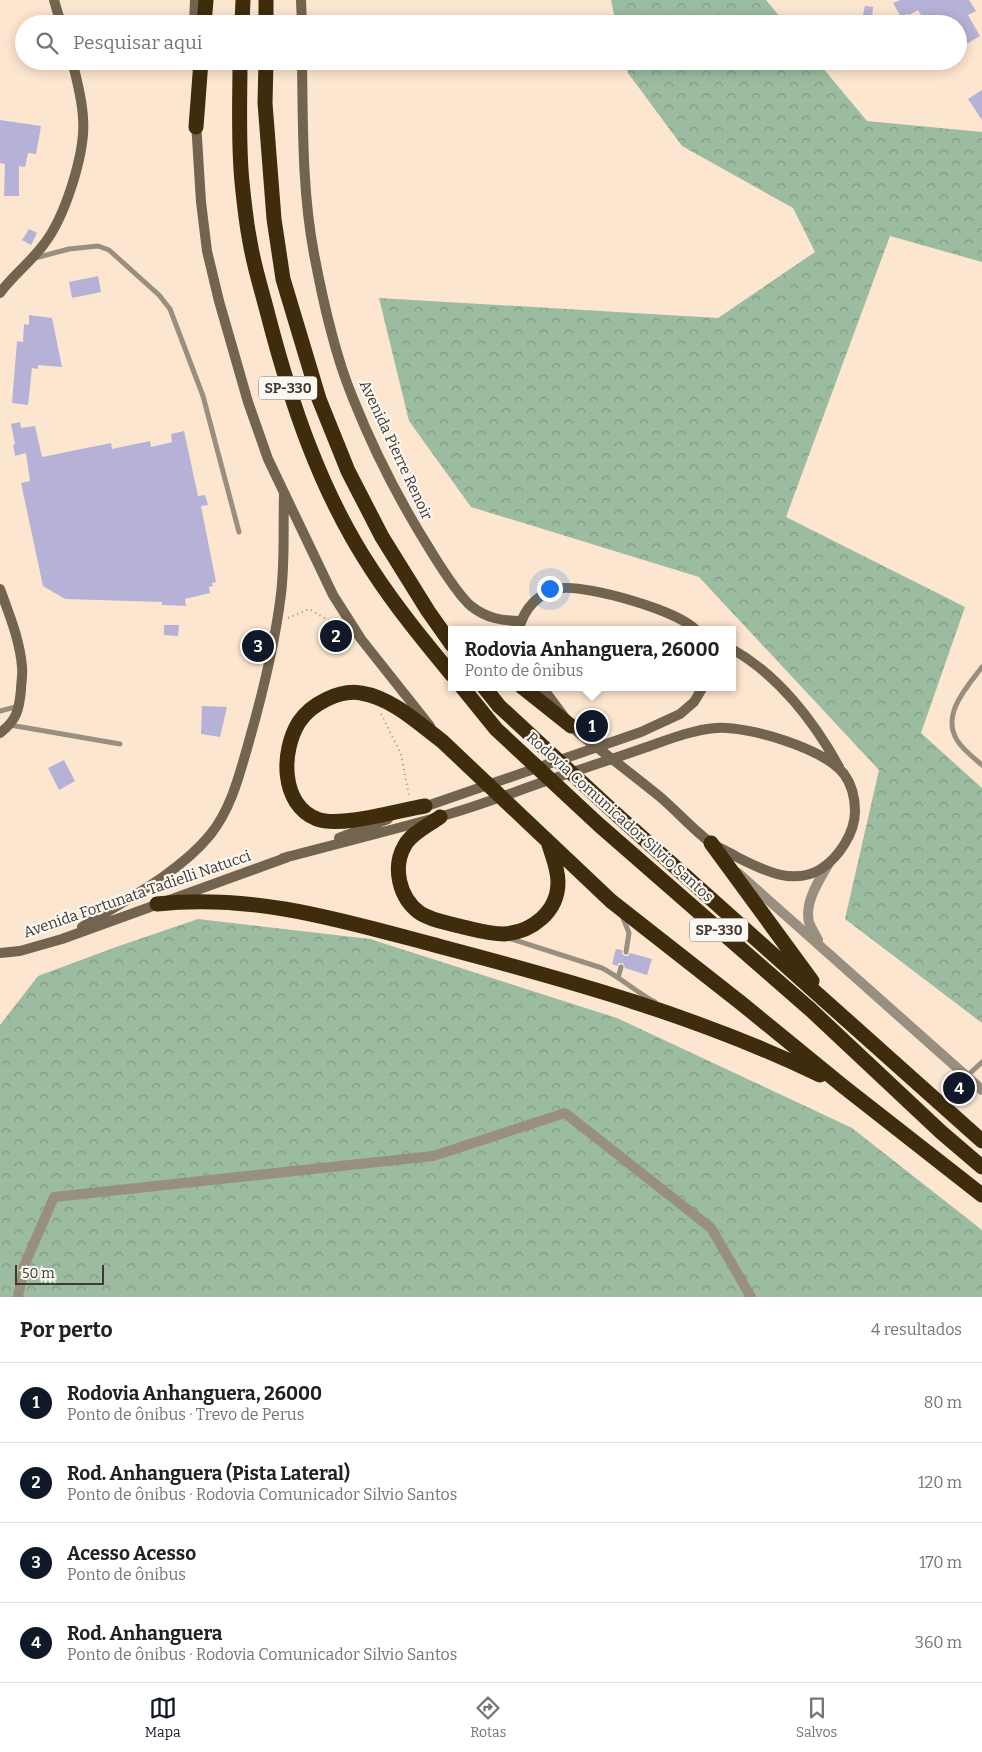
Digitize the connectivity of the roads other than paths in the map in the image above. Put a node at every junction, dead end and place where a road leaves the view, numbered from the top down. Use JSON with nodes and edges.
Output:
{"nodes":[{"id":1,"x":54,"y":0,"type":"edge"},
{"id":2,"x":195,"y":0,"type":"edge"},
{"id":3,"x":206,"y":0,"type":"edge"},
{"id":4,"x":243,"y":0,"type":"edge"},
{"id":5,"x":266,"y":0,"type":"edge"},
{"id":6,"x":301,"y":0,"type":"edge"},
{"id":7,"x":58,"y":15,"type":"edge"},
{"id":8,"x":194,"y":15,"type":"edge"},
{"id":9,"x":205,"y":15,"type":"edge"},
{"id":10,"x":242,"y":15,"type":"edge"},
{"id":11,"x":266,"y":15,"type":"edge"},
{"id":12,"x":302,"y":15,"type":"edge"},
{"id":13,"x":74,"y":70,"type":"edge"},
{"id":14,"x":194,"y":70,"type":"edge"},
{"id":15,"x":200,"y":70,"type":"edge"},
{"id":16,"x":240,"y":70,"type":"edge"},
{"id":17,"x":266,"y":70,"type":"edge"},
{"id":18,"x":302,"y":70,"type":"edge"},
{"id":19,"x":196,"y":127,"type":"junction"},
{"id":20,"x":30,"y":259,"type":"junction"},
{"id":21,"x":0,"y":293,"type":"edge"},
{"id":22,"x":284,"y":493,"type":"junction"},
{"id":23,"x":239,"y":532,"type":"dead end"},
{"id":24,"x":0,"y":589,"type":"edge"},
{"id":25,"x":428,"y":612,"type":"junction"},
{"id":26,"x":520,"y":625,"type":"edge"},
{"id":27,"x":693,"y":626,"type":"edge"},
{"id":28,"x":448,"y":628,"type":"edge"},
{"id":29,"x":448,"y":640,"type":"edge"},
{"id":30,"x":736,"y":652,"type":"edge"},
{"id":31,"x":982,"y":667,"type":"edge"},
{"id":32,"x":448,"y":670,"type":"edge"},
{"id":33,"x":465,"y":691,"type":"edge"},
{"id":34,"x":487,"y":691,"type":"edge"},
{"id":35,"x":527,"y":691,"type":"edge"},
{"id":36,"x":545,"y":691,"type":"edge"},
{"id":37,"x":701,"y":691,"type":"edge"},
{"id":38,"x":19,"y":706,"type":"junction"},
{"id":39,"x":0,"y":711,"type":"edge"},
{"id":40,"x":10,"y":726,"type":"junction"},
{"id":41,"x":570,"y":726,"type":"junction"},
{"id":42,"x":0,"y":733,"type":"edge"},
{"id":43,"x":442,"y":741,"type":"junction"},
{"id":44,"x":120,"y":744,"type":"dead end"},
{"id":45,"x":982,"y":765,"type":"edge"},
{"id":46,"x":842,"y":772,"type":"junction"},
{"id":47,"x":432,"y":810,"type":"junction"},
{"id":48,"x":711,"y":843,"type":"junction"},
{"id":49,"x":549,"y":844,"type":"junction"},
{"id":50,"x":283,"y":858,"type":"junction"},
{"id":51,"x":830,"y":862,"type":"junction"},
{"id":52,"x":726,"y":863,"type":"junction"},
{"id":53,"x":611,"y":902,"type":"junction"},
{"id":54,"x":157,"y":904,"type":"junction"},
{"id":55,"x":491,"y":933,"type":"junction"},
{"id":56,"x":62,"y":940,"type":"junction"},
{"id":57,"x":820,"y":944,"type":"junction"},
{"id":58,"x":626,"y":952,"type":"dead end"},
{"id":59,"x":0,"y":953,"type":"edge"},
{"id":60,"x":621,"y":967,"type":"dead end"},
{"id":61,"x":618,"y":978,"type":"junction"},
{"id":62,"x":831,"y":1006,"type":"junction"},
{"id":63,"x":707,"y":1027,"type":"junction"},
{"id":64,"x":982,"y":1062,"type":"edge"},
{"id":65,"x":967,"y":1076,"type":"junction"},
{"id":66,"x":844,"y":1087,"type":"junction"},
{"id":67,"x":982,"y":1090,"type":"edge"},
{"id":68,"x":982,"y":1141,"type":"edge"},
{"id":69,"x":982,"y":1167,"type":"edge"},
{"id":70,"x":982,"y":1195,"type":"edge"},
{"id":71,"x":18,"y":1297,"type":"edge"},
{"id":72,"x":751,"y":1297,"type":"edge"}],
"edges":[{"from":1,"to":7,"type":"main road"},
{"from":2,"to":8,"type":"main road"},
{"from":3,"to":9,"type":"highway"},
{"from":4,"to":10,"type":"highway"},
{"from":5,"to":11,"type":"highway"},
{"from":6,"to":12,"type":"main road"},
{"from":13,"to":20,"type":"main road"},
{"from":14,"to":19,"type":"main road"},
{"from":15,"to":19,"type":"highway"},
{"from":16,"to":32,"type":"highway","number":"SP-330"},
{"from":17,"to":25,"type":"highway","number":"SP-330"},
{"from":18,"to":26,"type":"main road","name":"Avenida Pierre Renoir"},
{"from":19,"to":22,"type":"main road"},
{"from":20,"to":21,"type":"main road"},
{"from":20,"to":23,"type":"lane"},
{"from":22,"to":43,"type":"main road"},
{"from":22,"to":56,"type":"main road"},
{"from":24,"to":38,"type":"main road"},
{"from":25,"to":28,"type":"highway"},
{"from":25,"to":29,"type":"highway","number":"SP-330"},
{"from":26,"to":27,"type":"main road"},
{"from":30,"to":46,"type":"main road"},
{"from":31,"to":45,"type":"lane"},
{"from":33,"to":69,"type":"highway","name":"Rodovia Comunicador Silvio Santos","number":"SP-330"},
{"from":34,"to":62,"type":"highway","name":"Rodovia Comunicador Silvio Santos","number":"SP-330"},
{"from":35,"to":41,"type":"highway"},
{"from":36,"to":41,"type":"main road"},
{"from":37,"to":47,"type":"main road"},
{"from":38,"to":39,"type":"lane"},
{"from":38,"to":40,"type":"main road"},
{"from":40,"to":42,"type":"main road"},
{"from":40,"to":44,"type":"lane"},
{"from":41,"to":48,"type":"main road"},
{"from":43,"to":47,"type":"highway"},
{"from":43,"to":49,"type":"highway"},
{"from":46,"to":47,"type":"main road","name":"Avenida Fortunata Tadielli Natucci"},
{"from":46,"to":51,"type":"main road"},
{"from":47,"to":50,"type":"main road","name":"Avenida Fortunata Tadielli Natucci"},
{"from":47,"to":50,"type":"main road","name":"Avenida Fortunata Tadielli Natucci"},
{"from":47,"to":55,"type":"highway"},
{"from":48,"to":51,"type":"main road"},
{"from":48,"to":52,"type":"highway"},
{"from":49,"to":53,"type":"highway"},
{"from":49,"to":55,"type":"highway"},
{"from":50,"to":54,"type":"main road","name":"Avenida Fortunata Tadielli Natucci"},
{"from":51,"to":57,"type":"street"},
{"from":52,"to":57,"type":"street"},
{"from":52,"to":62,"type":"highway"},
{"from":53,"to":58,"type":"lane"},
{"from":53,"to":66,"type":"highway"},
{"from":54,"to":56,"type":"main road","name":"Avenida Fortunata Tadielli Natucci"},
{"from":54,"to":63,"type":"highway"},
{"from":55,"to":61,"type":"lane"},
{"from":56,"to":59,"type":"main road","name":"Avenida Fortunata Tadielli Natucci"},
{"from":57,"to":65,"type":"street"},
{"from":60,"to":61,"type":"lane"},
{"from":61,"to":63,"type":"lane"},
{"from":62,"to":68,"type":"highway","name":"Rodovia Comunicador Silvio Santos","number":"SP-330"},
{"from":63,"to":66,"type":"highway"},
{"from":64,"to":65,"type":"lane"},
{"from":65,"to":67,"type":"street"},
{"from":66,"to":70,"type":"highway"},
{"from":71,"to":72,"type":"street"}]}
